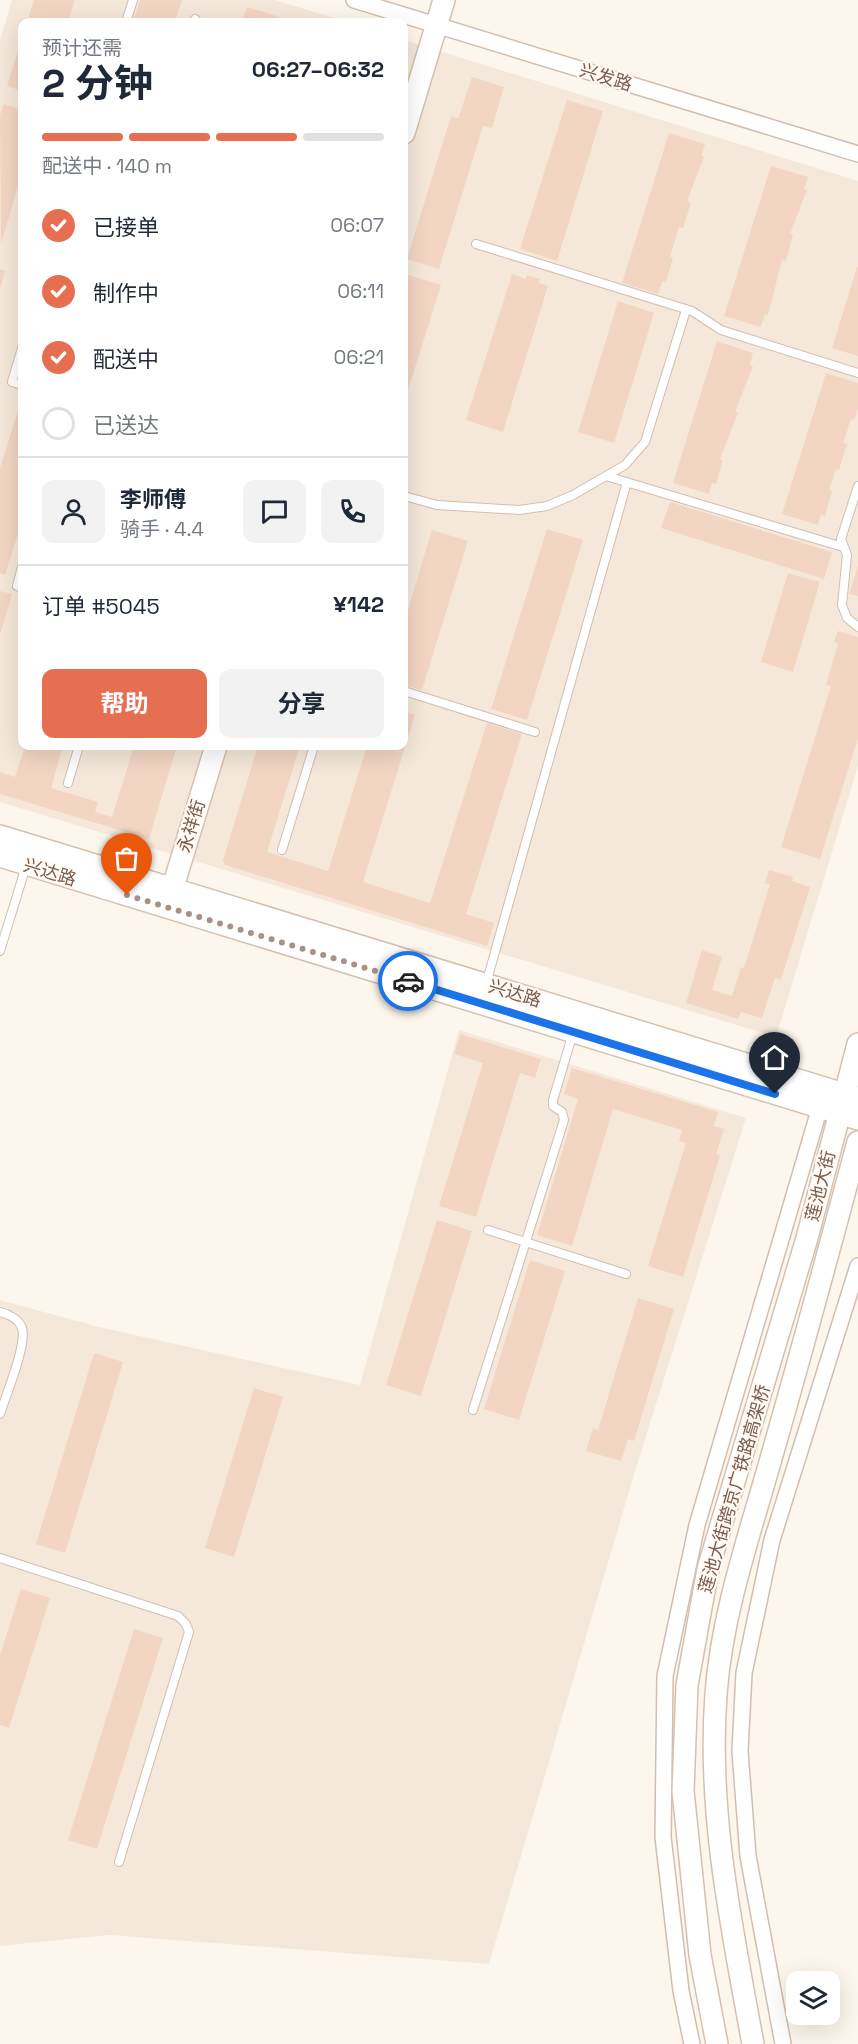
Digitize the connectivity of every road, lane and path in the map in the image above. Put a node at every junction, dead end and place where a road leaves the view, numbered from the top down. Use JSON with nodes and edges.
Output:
{"nodes":[{"id":1,"x":133,"y":0,"type":"edge"},
{"id":2,"x":354,"y":0,"type":"edge"},
{"id":3,"x":444,"y":0,"type":"edge"},
{"id":4,"x":127,"y":18,"type":"edge"},
{"id":5,"x":436,"y":25,"type":"junction"},
{"id":6,"x":408,"y":120,"type":"edge"},
{"id":7,"x":858,"y":154,"type":"edge"},
{"id":8,"x":477,"y":244,"type":"dead end"},
{"id":9,"x":686,"y":310,"type":"junction"},
{"id":10,"x":18,"y":362,"type":"edge"},
{"id":11,"x":858,"y":373,"type":"edge"},
{"id":12,"x":18,"y":384,"type":"edge"},
{"id":13,"x":606,"y":476,"type":"junction"},
{"id":14,"x":627,"y":482,"type":"junction"},
{"id":15,"x":858,"y":486,"type":"edge"},
{"id":16,"x":408,"y":497,"type":"edge"},
{"id":17,"x":843,"y":547,"type":"junction"},
{"id":18,"x":858,"y":627,"type":"edge"},
{"id":19,"x":408,"y":692,"type":"edge"},
{"id":20,"x":535,"y":732,"type":"dead end"},
{"id":21,"x":78,"y":750,"type":"edge"},
{"id":22,"x":215,"y":750,"type":"edge"},
{"id":23,"x":313,"y":750,"type":"edge"},
{"id":24,"x":68,"y":783,"type":"dead end"},
{"id":25,"x":0,"y":836,"type":"edge"},
{"id":26,"x":282,"y":850,"type":"dead end"},
{"id":27,"x":0,"y":856,"type":"edge"},
{"id":28,"x":27,"y":865,"type":"junction"},
{"id":29,"x":169,"y":898,"type":"junction"},
{"id":30,"x":0,"y":951,"type":"edge"},
{"id":31,"x":486,"y":985,"type":"junction"},
{"id":32,"x":573,"y":1032,"type":"junction"},
{"id":33,"x":858,"y":1044,"type":"edge"},
{"id":34,"x":844,"y":1106,"type":"edge"},
{"id":35,"x":858,"y":1142,"type":"edge"},
{"id":36,"x":488,"y":1230,"type":"dead end"},
{"id":37,"x":526,"y":1242,"type":"junction"},
{"id":38,"x":858,"y":1266,"type":"edge"},
{"id":39,"x":626,"y":1274,"type":"dead end"},
{"id":40,"x":0,"y":1312,"type":"edge"},
{"id":41,"x":781,"y":1328,"type":"joint"},
{"id":42,"x":805,"y":1341,"type":"joint"},
{"id":43,"x":472,"y":1410,"type":"dead end"},
{"id":44,"x":0,"y":1414,"type":"edge"},
{"id":45,"x":0,"y":1558,"type":"edge"},
{"id":46,"x":119,"y":1862,"type":"dead end"},
{"id":47,"x":692,"y":2044,"type":"edge"},
{"id":48,"x":717,"y":2044,"type":"edge"},
{"id":49,"x":753,"y":2044,"type":"edge"},
{"id":50,"x":783,"y":2044,"type":"edge"}],
"edges":[{"from":1,"to":4,"type":"lane"},
{"from":2,"to":5,"type":"street","name":"兴发路"},
{"from":3,"to":5,"type":"main road"},
{"from":5,"to":6,"type":"main road"},
{"from":5,"to":7,"type":"street","name":"兴发路"},
{"from":8,"to":9,"type":"lane"},
{"from":9,"to":11,"type":"lane"},
{"from":9,"to":13,"type":"lane"},
{"from":10,"to":12,"type":"lane"},
{"from":13,"to":14,"type":"lane"},
{"from":13,"to":16,"type":"lane"},
{"from":14,"to":17,"type":"lane"},
{"from":14,"to":31,"type":"lane"},
{"from":15,"to":17,"type":"lane"},
{"from":17,"to":18,"type":"lane"},
{"from":19,"to":20,"type":"lane"},
{"from":21,"to":24,"type":"lane"},
{"from":22,"to":29,"type":"main road","name":"永祥街"},
{"from":23,"to":26,"type":"lane"},
{"from":25,"to":29,"type":"main road","name":"兴达路"},
{"from":27,"to":28,"type":"main road","name":"兴达路"},
{"from":28,"to":29,"type":"main road","name":"兴达路"},
{"from":28,"to":30,"type":"lane"},
{"from":29,"to":31,"type":"main road","name":"兴达路"},
{"from":29,"to":32,"type":"main road","name":"兴达路"},
{"from":31,"to":34,"type":"main road","name":"兴达路"},
{"from":32,"to":34,"type":"main road","name":"兴达路"},
{"from":32,"to":37,"type":"lane"},
{"from":33,"to":34,"type":"main road","name":"莲池大街"},
{"from":34,"to":41,"type":"main road","name":"莲池大街"},
{"from":34,"to":47,"type":"street"},
{"from":35,"to":42,"type":"main road","name":"莲池大街"},
{"from":36,"to":37,"type":"lane"},
{"from":37,"to":39,"type":"lane"},
{"from":37,"to":43,"type":"lane"},
{"from":38,"to":50,"type":"street"},
{"from":40,"to":44,"type":"lane"},
{"from":41,"to":48,"type":"main road","name":"莲池大街跨京广铁路高架桥"},
{"from":42,"to":49,"type":"main road","name":"莲池大街跨京广铁路高架桥"},
{"from":45,"to":46,"type":"lane"}]}
